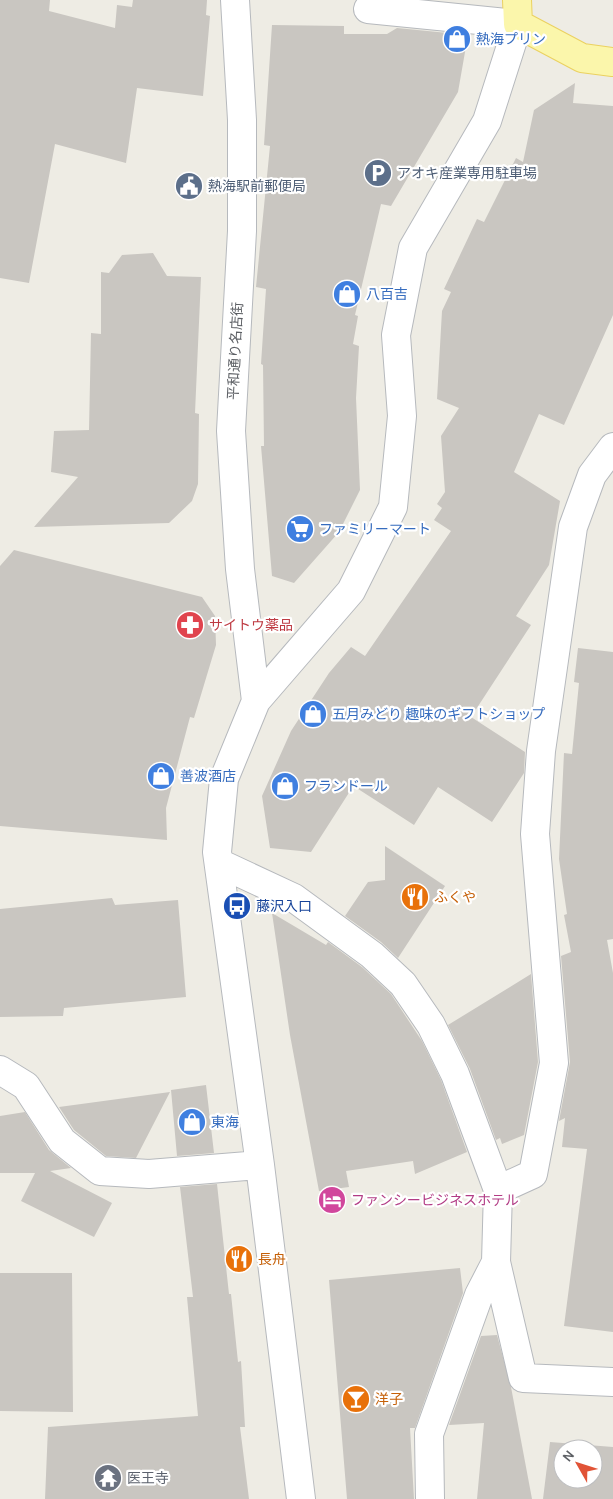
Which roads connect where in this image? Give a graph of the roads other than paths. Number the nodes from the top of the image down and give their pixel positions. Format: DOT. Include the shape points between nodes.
graph roads {
  1 [pos="235,0"];
  2 [pos="368,9"];
  3 [pos="518,12"];
  4 [pos="613,62"];
  5 [pos="613,447"];
  6 [pos="256,701"];
  7 [pos="219,863"];
  8 [pos="0,1070"];
  9 [pos="260,1165"];
  10 [pos="498,1190"];
  11 [pos="496,1262"];
  12 [pos="613,1382"];
  13 [pos="301,1499"];
  14 [pos="430,1499"];
  1 -- 6 [label="street, 平和通り名店街" via="242,120 242,221 231,431 240,569"];
  2 -- 3 [label="street"];
  3 -- 4 [label="main road" via="582,58"];
  3 -- 6 [label="street" via="487,121 413,248 396,335 402,416 393,507 351,591"];
  5 -- 10 [label="street" via="592,475 573,527 541,751 535,834 554,1063 533,1174"];
  6 -- 7 [label="street" via="224,779 217,852"];
  7 -- 9 [label="street"];
  7 -- 10 [label="street" via="294,898 372,955 403,984 431,1025 455,1074"];
  8 -- 9 [label="street" via="26,1086 62,1141 100,1171 149,1174"];
  9 -- 13 [label="street"];
  10 -- 11 [label="street"];
  11 -- 12 [label="street" via="523,1378"];
  11 -- 14 [label="street" via="479,1295 429,1434"];
}
